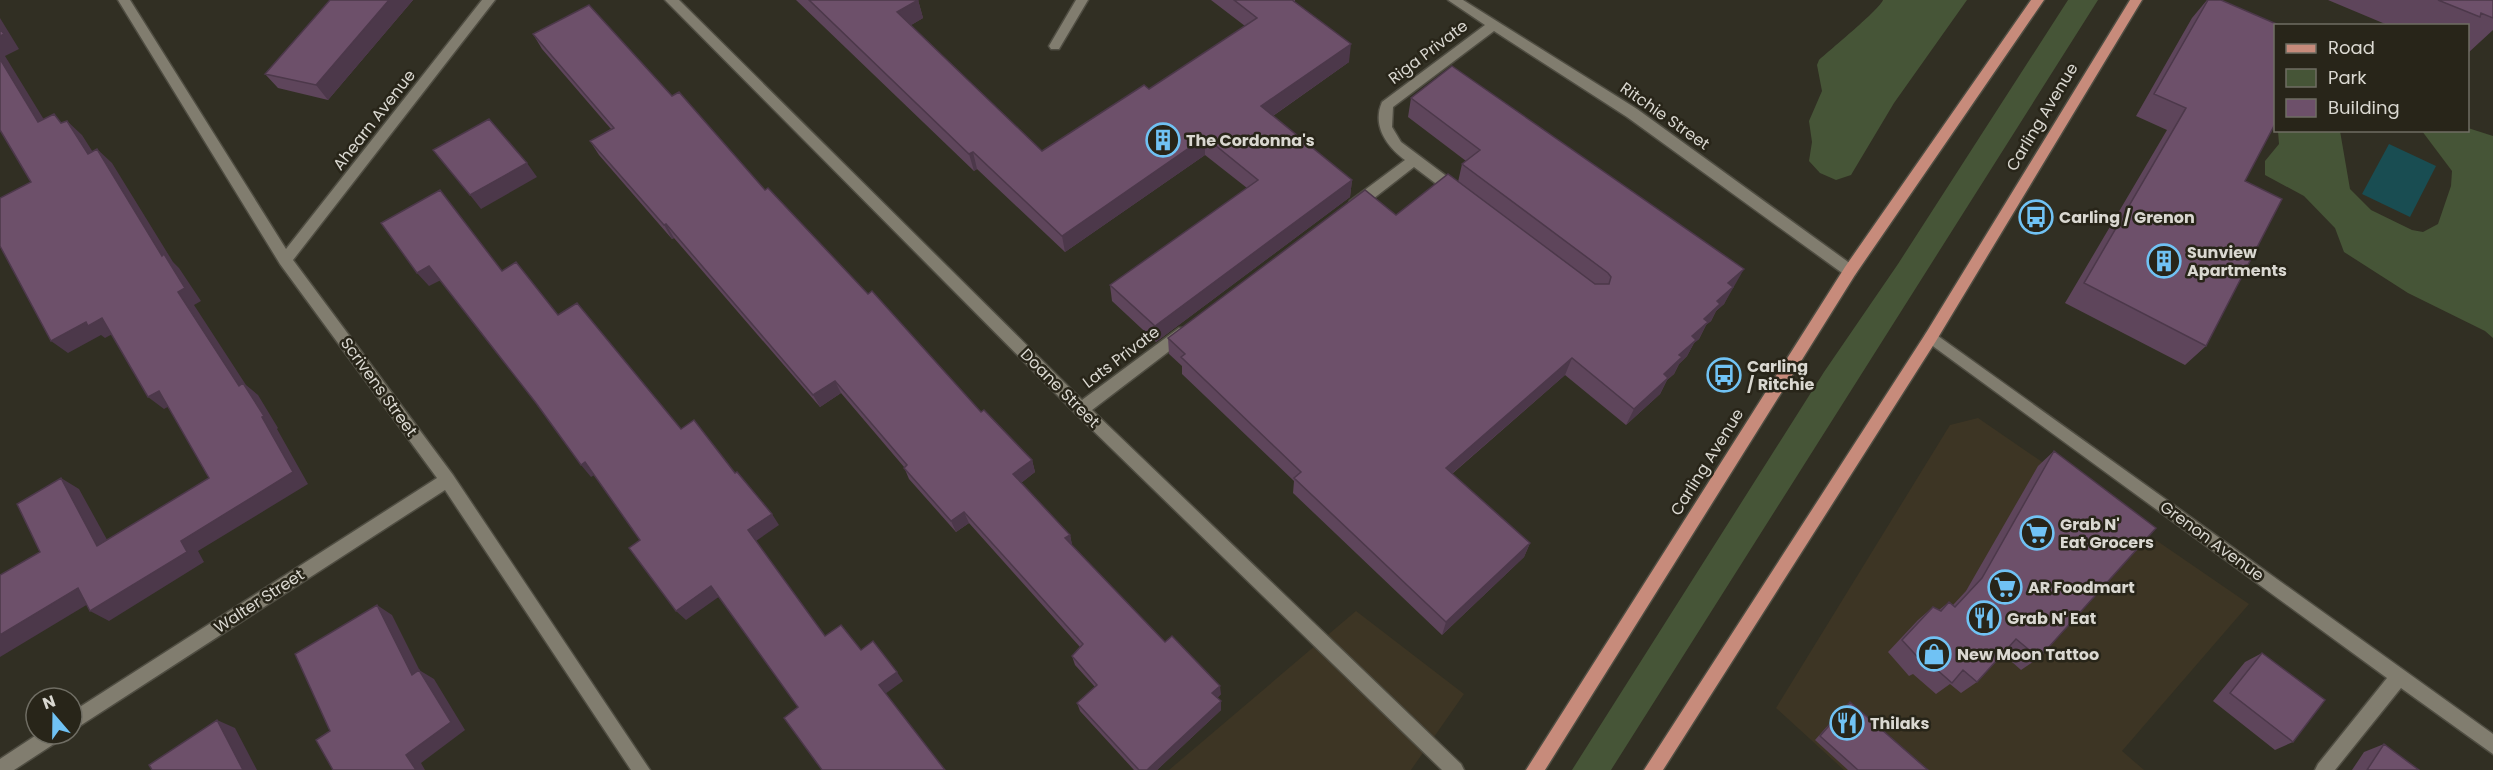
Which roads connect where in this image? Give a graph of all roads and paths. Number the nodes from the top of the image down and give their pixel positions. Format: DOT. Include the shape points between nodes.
graph roads {
  1 [pos="124,0"];
  2 [pos="489,0"];
  3 [pos="671,0"];
  4 [pos="1082,0"];
  5 [pos="1454,0"];
  6 [pos="2038,0"];
  7 [pos="2136,0"];
  8 [pos="1494,25"];
  9 [pos="1055,46"];
  10 [pos="1414,160"];
  11 [pos="1471,203"];
  12 [pos="1347,210"];
  13 [pos="285,260"];
  14 [pos="1850,271"];
  15 [pos="1195,324"];
  16 [pos="1931,337"];
  17 [pos="1081,409"];
  18 [pos="447,480"];
  19 [pos="2399,677"];
  20 [pos="84,714"];
  21 [pos="2493,745"];
  22 [pos="35,746"];
  23 [pos="0,769"];
  24 [pos="641,770"];
  25 [pos="1455,770"];
  26 [pos="1535,770"];
  27 [pos="1653,770"];
  28 [pos="2324,770"];
  1 -- 13 [label="street, Scrivens Street"];
  2 -- 13 [label="street, Ahearn Avenue"];
  3 -- 17 [label="street, Doane Street"];
  4 -- 9 [label="street"];
  5 -- 8 [label="street, Ritchie Street"];
  6 -- 14 [label="main road, Carling Avenue"];
  7 -- 16 [label="main road, Carling Avenue"];
  8 -- 10 [label="street, Riga Private" via="1387,105 1385,127 1396,146"];
  8 -- 14 [label="street, Ritchie Street" via="1632,113"];
  10 -- 11 [label="street, Riga Private"];
  10 -- 12 [label="street"];
  13 -- 18 [label="street, Scrivens Street"];
  14 -- 26 [label="main road, Carling Avenue"];
  15 -- 17 [label="street, Lats Private"];
  16 -- 19 [label="street, Grenon Avenue"];
  16 -- 27 [label="main road, Carling Avenue"];
  17 -- 25 [label="street, Doane Street"];
  18 -- 20 [label="street, Walter Street"];
  18 -- 24 [label="street, Scrivens Street"];
  19 -- 21 [label="street, Grenon Avenue"];
  19 -- 28 [label="street"];
  22 -- 23 [label="street"];
}
